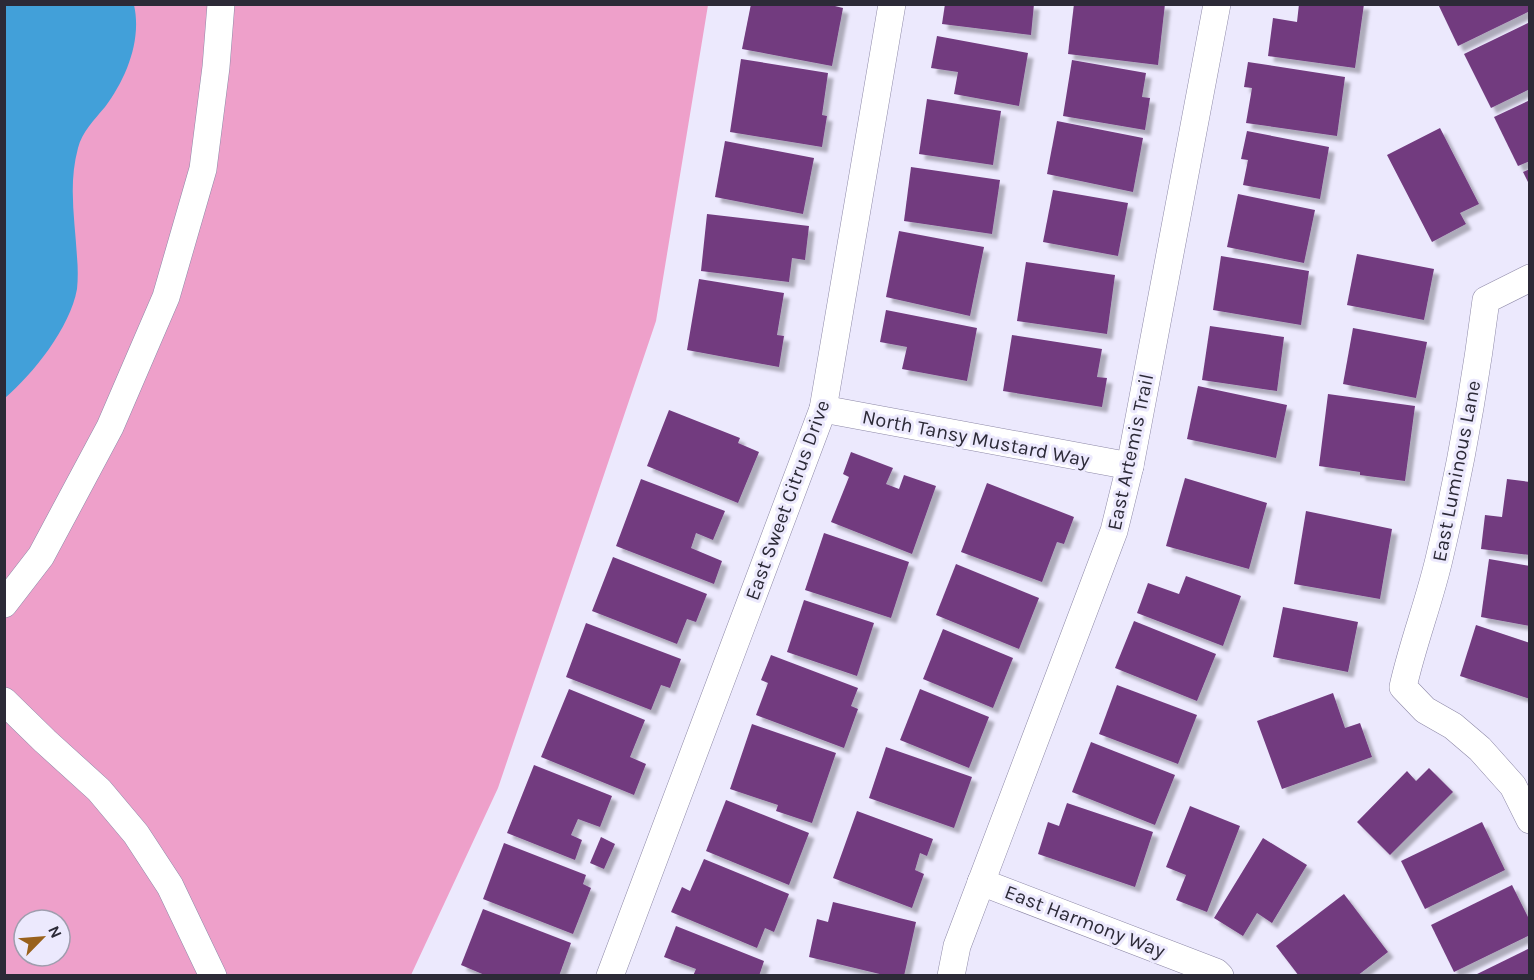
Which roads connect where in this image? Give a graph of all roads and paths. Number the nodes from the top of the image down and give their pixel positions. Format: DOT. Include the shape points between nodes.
graph roads {
  1 [pos="221,4"];
  2 [pos="892,4"];
  3 [pos="1217,4"];
  4 [pos="1530,278"];
  5 [pos="823,409"];
  6 [pos="1130,466"];
  7 [pos="4,604"];
  8 [pos="4,701"];
  9 [pos="1530,820"];
  10 [pos="981,882"];
  11 [pos="213,975"];
  12 [pos="610,975"];
  13 [pos="951,975"];
  14 [pos="1220,975"];
  1 -- 7 [label="street" via="203,169 166,297 110,427 41,556"];
  2 -- 5 [label="street, East Sweet Citrus Drive"];
  3 -- 6 [label="street, East Artemis Trail"];
  4 -- 9 [label="street, East Luminous Lane" via="1486,300 1460,464 1440,557 1403,687 1425,710 1453,726 1480,749 1513,786"];
  5 -- 6 [label="street, North Tansy Mustard Way"];
  5 -- 12 [label="street, East Sweet Citrus Drive"];
  6 -- 10 [label="street, East Artemis Trail" via="1114,531"];
  8 -- 11 [label="street" via="99,790 136,834 171,886"];
  10 -- 13 [label="street, East Artemis Trail" via="957,946"];
  10 -- 14 [label="street, East Harmony Way"];
}
